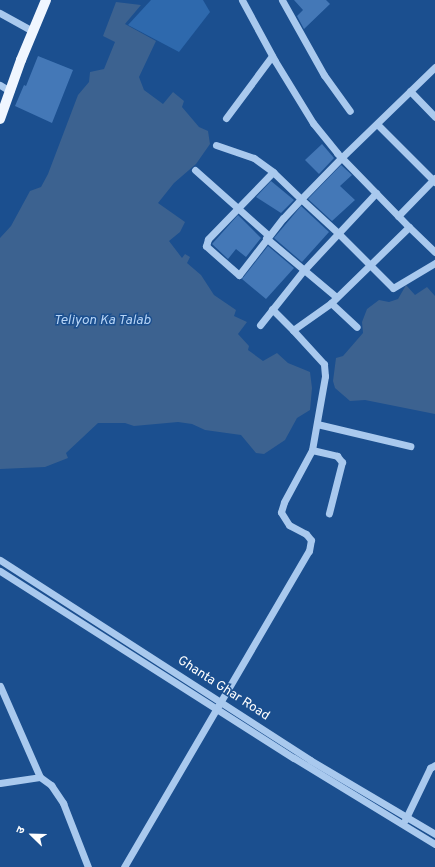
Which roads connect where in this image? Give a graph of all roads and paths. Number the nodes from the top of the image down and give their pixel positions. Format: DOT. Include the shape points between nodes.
graph roads {
  1 [pos="46,0"];
  2 [pos="242,0"];
  3 [pos="282,0"];
  4 [pos="0,13"];
  5 [pos="33,31"];
  6 [pos="272,56"];
  7 [pos="435,67"];
  8 [pos="0,85"];
  9 [pos="10,91"];
  10 [pos="410,91"];
  11 [pos="350,111"];
  12 [pos="435,116"];
  13 [pos="226,118"];
  14 [pos="0,119"];
  15 [pos="378,125"];
  16 [pos="216,145"];
  17 [pos="342,158"];
  18 [pos="195,170"];
  19 [pos="273,172"];
  20 [pos="434,180"];
  21 [pos="376,193"];
  22 [pos="302,199"];
  23 [pos="239,208"];
  24 [pos="398,216"];
  25 [pos="409,227"];
  26 [pos="339,234"];
  27 [pos="267,237"];
  28 [pos="435,252"];
  29 [pos="435,263"];
  30 [pos="368,264"];
  31 [pos="303,271"];
  32 [pos="333,300"];
  33 [pos="272,308"];
  34 [pos="260,324"];
  35 [pos="357,327"];
  36 [pos="293,330"];
  37 [pos="317,424"];
  38 [pos="410,446"];
  39 [pos="312,450"];
  40 [pos="329,513"];
  41 [pos="0,560"];
  42 [pos="0,571"];
  43 [pos="0,686"];
  44 [pos="221,701"];
  45 [pos="217,708"];
  46 [pos="435,765"];
  47 [pos="40,777"];
  48 [pos="0,783"];
  49 [pos="406,816"];
  50 [pos="403,823"];
  51 [pos="435,834"];
  52 [pos="435,844"];
  53 [pos="88,867"];
  54 [pos="124,867"];
  1 -- 5 [label="main road"];
  2 -- 6 [label="street"];
  3 -- 11 [label="street" via="324,75"];
  4 -- 5 [label="street"];
  5 -- 9 [label="main road"];
  6 -- 13 [label="street"];
  6 -- 17 [label="street" via="314,123"];
  7 -- 10 [label="street"];
  8 -- 9 [label="street"];
  9 -- 14 [label="main road"];
  10 -- 12 [label="street"];
  10 -- 15 [label="street"];
  15 -- 17 [label="street"];
  15 -- 20 [label="street"];
  16 -- 19 [label="street" via="254,158"];
  17 -- 21 [label="street"];
  17 -- 22 [label="street"];
  18 -- 23 [label="street"];
  19 -- 22 [label="street"];
  19 -- 23 [label="street"];
  20 -- 24 [label="street"];
  21 -- 24 [label="street"];
  21 -- 26 [label="street"];
  22 -- 26 [label="street"];
  22 -- 27 [label="street"];
  23 -- 27 [label="street"];
  23 -- 27 [label="street" via="208,239 208,249 239,275"];
  24 -- 25 [label="street"];
  25 -- 28 [label="street"];
  25 -- 30 [label="street"];
  26 -- 30 [label="street"];
  26 -- 31 [label="street"];
  27 -- 31 [label="street"];
  29 -- 30 [label="street" via="393,288"];
  30 -- 32 [label="street"];
  31 -- 32 [label="street"];
  31 -- 33 [label="street"];
  32 -- 35 [label="street"];
  32 -- 36 [label="street"];
  33 -- 34 [label="street"];
  33 -- 36 [label="street"];
  36 -- 37 [label="street" via="324,364 325,376"];
  37 -- 38 [label="street"];
  37 -- 39 [label="street"];
  39 -- 40 [label="street" via="337,456 342,462"];
  39 -- 44 [label="street" via="281,512 288,525 306,534 311,540 309,551"];
  41 -- 44 [label="street, Ghanta Ghar Road"];
  42 -- 45 [label="street, Ghanta Ghar Road"];
  43 -- 47 [label="street"];
  44 -- 45 [label="street"];
  44 -- 49 [label="street, Ghanta Ghar Road" via="310,760"];
  45 -- 50 [label="street, Ghanta Ghar Road"];
  45 -- 54 [label="street"];
  46 -- 49 [label="street" via="430,768"];
  47 -- 48 [label="street"];
  47 -- 53 [label="street" via="51,785 62,803"];
  49 -- 50 [label="street"];
  49 -- 51 [label="street, Ghanta Ghar Road"];
  50 -- 52 [label="street, Ghanta Ghar Road"];
}
